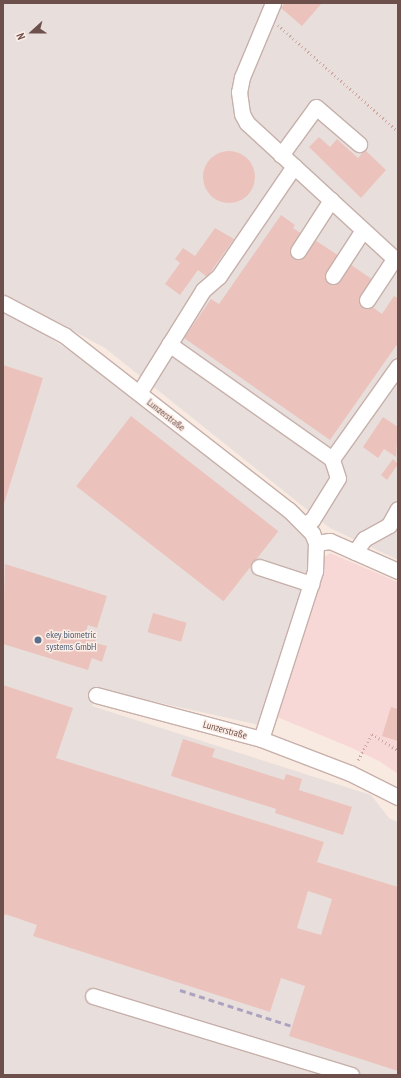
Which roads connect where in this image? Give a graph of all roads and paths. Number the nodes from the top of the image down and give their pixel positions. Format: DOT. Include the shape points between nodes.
graph roads {
  1 [pos="270,9"];
  2 [pos="398,131"];
  3 [pos="358,144"];
  4 [pos="281,154"];
  5 [pos="294,166"];
  6 [pos="331,200"];
  7 [pos="363,230"];
  8 [pos="298,251"];
  9 [pos="396,261"];
  10 [pos="333,276"];
  11 [pos="367,300"];
  12 [pos="3,303"];
  13 [pos="169,344"];
  14 [pos="398,366"];
  15 [pos="139,393"];
  16 [pos="332,459"];
  17 [pos="398,509"];
  18 [pos="304,524"];
  19 [pos="394,524"];
  20 [pos="316,543"];
  21 [pos="355,552"];
  22 [pos="259,567"];
  23 [pos="398,571"];
  24 [pos="311,584"];
  25 [pos="96,695"];
  26 [pos="261,739"];
  27 [pos="398,750"];
  28 [pos="350,773"];
  29 [pos="398,797"];
  30 [pos="94,996"];
  31 [pos="351,1075"];
  1 -- 2 [label="path"];
  1 -- 4 [label="street" via="242,77 239,104 248,123"];
  3 -- 4 [label="street" via="316,107"];
  4 -- 5 [label="street"];
  5 -- 6 [label="street"];
  5 -- 13 [label="street" via="219,276 203,290"];
  6 -- 7 [label="street"];
  6 -- 8 [label="street"];
  7 -- 9 [label="street"];
  7 -- 10 [label="street"];
  9 -- 11 [label="street"];
  12 -- 15 [label="street, Lunzerstraße" via="64,335"];
  13 -- 15 [label="street"];
  13 -- 16 [label="street"];
  14 -- 16 [label="street"];
  15 -- 18 [label="street, Lunzerstraße"];
  16 -- 18 [label="street" via="338,478 312,520"];
  17 -- 19 [label="street"];
  18 -- 20 [label="street, Lunzerstraße"];
  19 -- 21 [label="street" via="364,539"];
  20 -- 21 [label="street" via="330,541"];
  20 -- 24 [label="street, Lunzerstraße" via="317,558"];
  21 -- 23 [label="street"];
  22 -- 24 [label="street"];
  24 -- 26 [label="street, Lunzerstraße"];
  25 -- 26 [label="street, Lunzerstraße"];
  26 -- 28 [label="street, Lunzerstraße"];
  27 -- 28 [label="path" via="372,734"];
  28 -- 29 [label="street, Lunzerstraße"];
  30 -- 31 [label="street"];
}
